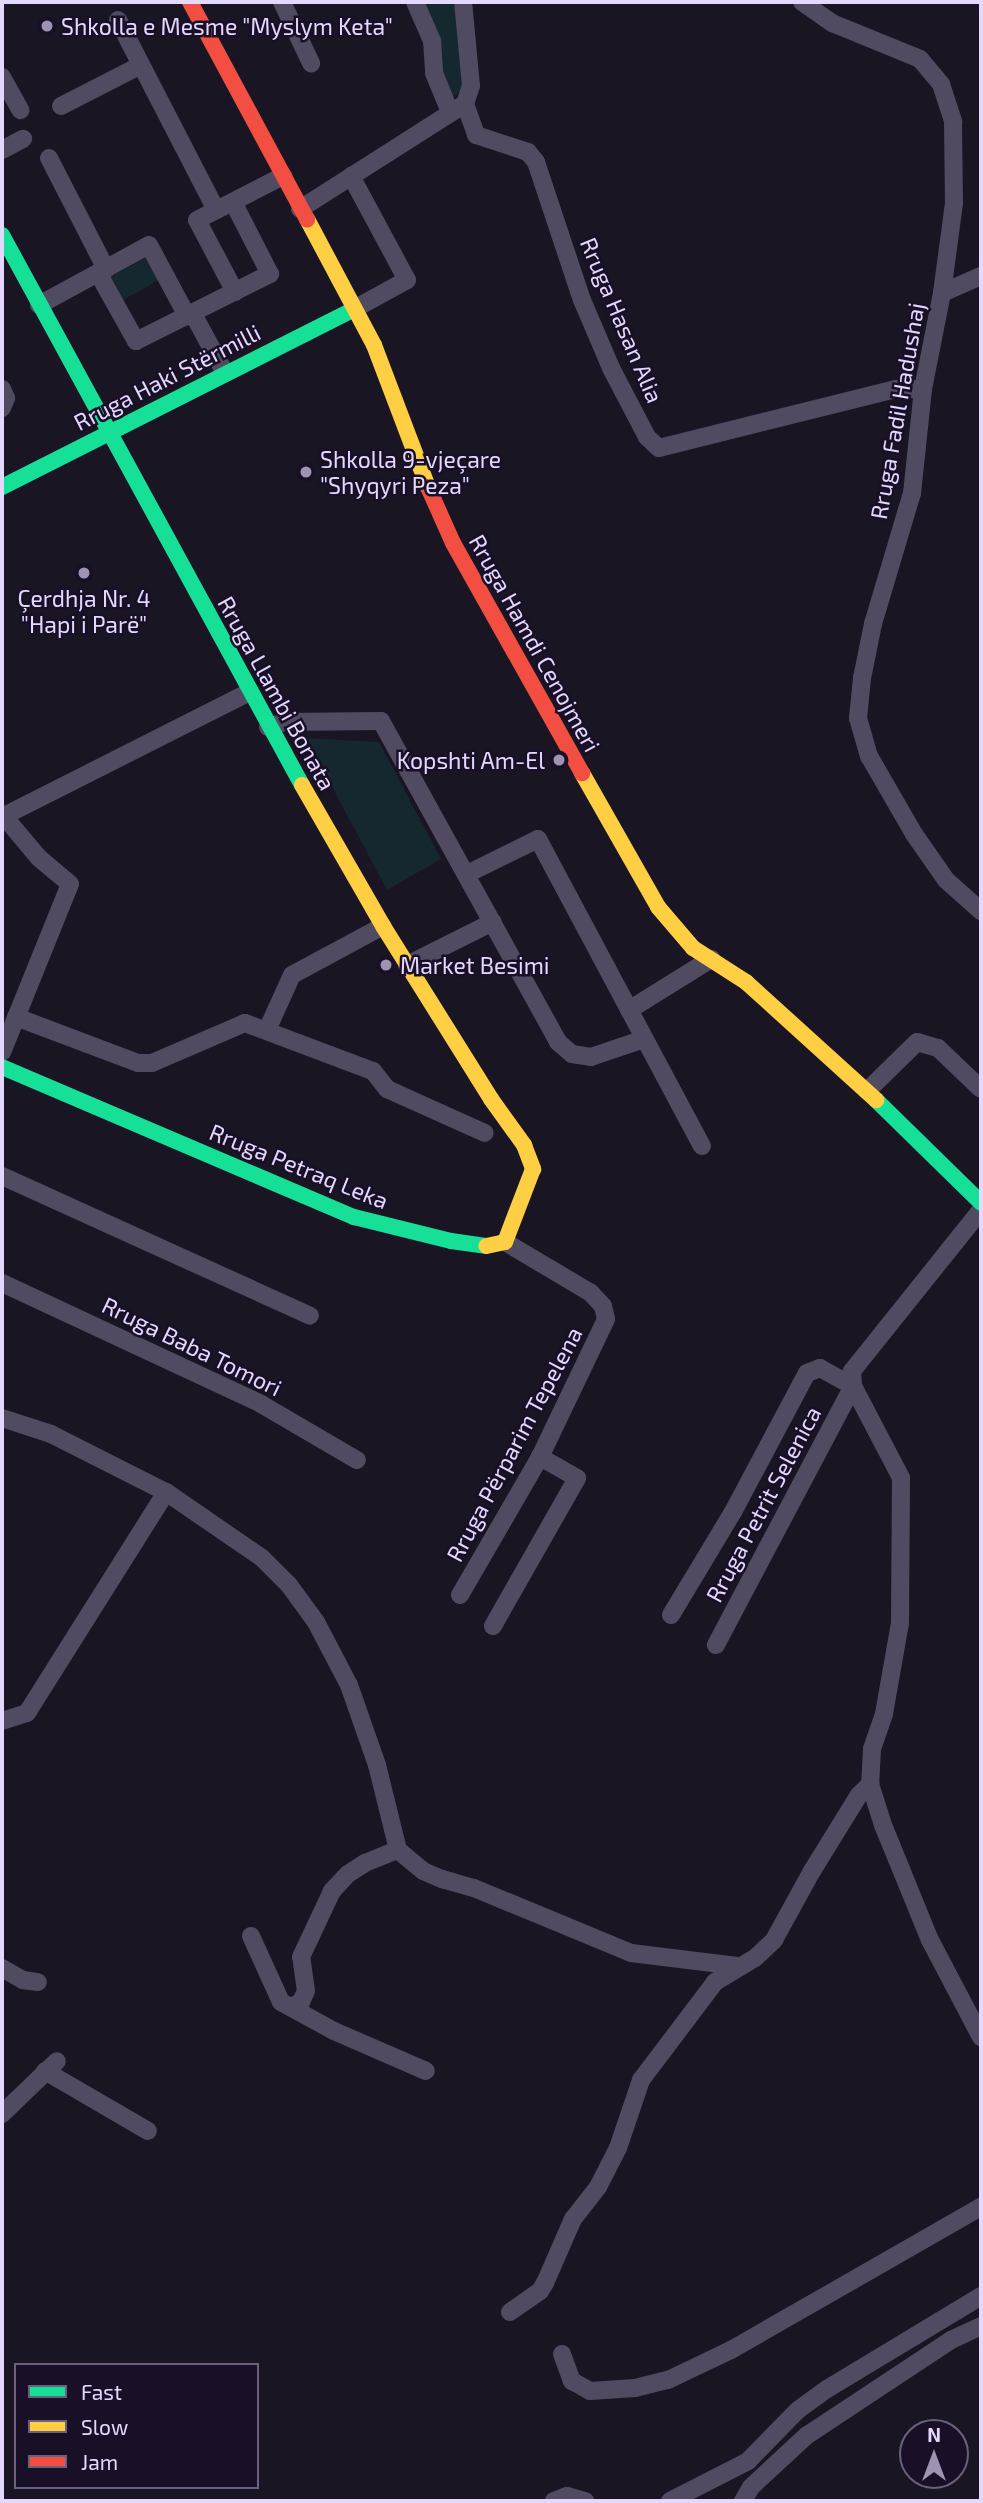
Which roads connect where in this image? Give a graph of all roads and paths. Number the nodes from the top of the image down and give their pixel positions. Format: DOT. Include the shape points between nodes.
graph roads {
  1 [pos="190,2"];
  2 [pos="282,2"];
  3 [pos="415,2"];
  4 [pos="463,2"];
  5 [pos="802,2"];
  6 [pos="118,20"];
  7 [pos="311,63"];
  8 [pos="141,65"];
  9 [pos="2,77"];
  10 [pos="61,106"];
  11 [pos="457,108"];
  12 [pos="20,110"];
  13 [pos="23,139"];
  14 [pos="2,150"];
  15 [pos="49,158"];
  16 [pos="283,176"];
  17 [pos="351,176"];
  18 [pos="233,202"];
  19 [pos="300,209"];
  20 [pos="216,210"];
  21 [pos="2,235"];
  22 [pos="102,271"];
  23 [pos="981,276"];
  24 [pos="234,292"];
  25 [pos="942,293"];
  26 [pos="39,304"];
  27 [pos="354,309"];
  28 [pos="190,315"];
  29 [pos="225,373"];
  30 [pos="923,389"];
  31 [pos="108,431"];
  32 [pos="2,487"];
  33 [pos="249,692"];
  34 [pos="268,727"];
  35 [pos="2,816"];
  36 [pos="467,874"];
  37 [pos="981,911"];
  38 [pos="493,922"];
  39 [pos="383,926"];
  40 [pos="711,959"];
  41 [pos="407,965"];
  42 [pos="629,1010"];
  43 [pos="16,1017"];
  44 [pos="267,1030"];
  45 [pos="644,1039"];
  46 [pos="2,1052"];
  47 [pos="2,1067"];
  48 [pos="981,1089"];
  49 [pos="867,1091"];
  50 [pos="485,1133"];
  51 [pos="702,1146"];
  52 [pos="2,1176"];
  53 [pos="981,1203"];
  54 [pos="981,1210"];
  55 [pos="505,1242"];
  56 [pos="2,1283"];
  57 [pos="310,1317"];
  58 [pos="853,1386"];
  59 [pos="2,1418"];
  60 [pos="540,1457"];
  61 [pos="357,1460"];
  62 [pos="166,1492"];
  63 [pos="460,1595"];
  64 [pos="671,1615"];
  65 [pos="493,1626"];
  66 [pos="716,1645"];
  67 [pos="2,1721"];
  68 [pos="870,1784"];
  69 [pos="398,1850"];
  70 [pos="251,1936"];
  71 [pos="737,1966"];
  72 [pos="2,1968"];
  73 [pos="38,1982"];
  74 [pos="293,2006"];
  75 [pos="981,2037"];
  76 [pos="426,2071"];
  77 [pos="2,2114"];
  78 [pos="149,2131"];
  79 [pos="981,2207"];
  80 [pos="981,2296"];
  81 [pos="510,2312"];
  82 [pos="981,2326"];
  83 [pos="562,2354"];
  84 [pos="554,2501"];
  85 [pos="585,2501"];
  86 [pos="670,2501"];
  87 [pos="743,2501"];
  1 -- 16 [label="street, Rruga Hamdi Cenojmeri"];
  2 -- 7 [label="street"];
  3 -- 11 [label="street" via="432,41 434,73"];
  4 -- 11 [label="street" via="471,86"];
  5 -- 25 [label="street, Rruga Fadil Hadushaj" via="832,23 920,59 941,84 953,122 954,203"];
  6 -- 8 [label="street"];
  8 -- 10 [label="street"];
  8 -- 20 [label="street"];
  9 -- 12 [label="street"];
  11 -- 17 [label="street"];
  11 -- 30 [label="street, Rruga Hasan Alia" via="477,135 528,152 536,162 582,300 647,437 659,448 896,388"];
  13 -- 14 [label="street"];
  15 -- 22 [label="street"];
  16 -- 18 [label="street"];
  16 -- 19 [label="street, Rruga Hamdi Cenojmeri"];
  17 -- 19 [label="street"];
  17 -- 27 [label="street" via="407,279"];
  18 -- 20 [label="street"];
  18 -- 24 [label="street" via="270,274"];
  19 -- 27 [label="street, Rruga Hamdi Cenojmeri"];
  20 -- 24 [label="street" via="197,220"];
  21 -- 26 [label="street, Rruga Llambi Bonata"];
  22 -- 26 [label="street"];
  22 -- 28 [label="street" via="149,245"];
  22 -- 28 [label="street" via="136,341"];
  23 -- 25 [label="street"];
  24 -- 28 [label="street"];
  25 -- 30 [label="street, Rruga Fadil Hadushaj"];
  26 -- 31 [label="street, Rruga Llambi Bonata"];
  27 -- 29 [label="street, Rruga Haki Stërmilli"];
  27 -- 40 [label="street, Rruga Hamdi Cenojmeri" via="374,345 453,543 642,883 680,934"];
  28 -- 29 [label="street"];
  29 -- 31 [label="street, Rruga Haki Stërmilli"];
  30 -- 37 [label="street, Rruga Fadil Hadushaj" via="912,493 873,625 858,718 869,756 914,834 946,880"];
  31 -- 32 [label="street, Rruga Haki Stërmilli"];
  31 -- 33 [label="street, Rruga Llambi Bonata"];
  33 -- 34 [label="street, Rruga Llambi Bonata"];
  33 -- 35 [label="street"];
  34 -- 36 [label="street" via="284,722 381,721"];
  34 -- 39 [label="street, Rruga Llambi Bonata"];
  35 -- 43 [label="street" via="39,858 70,884"];
  36 -- 38 [label="street"];
  36 -- 42 [label="street" via="538,839"];
  38 -- 41 [label="street"];
  38 -- 45 [label="street" via="558,1042 572,1054 591,1057"];
  39 -- 41 [label="street, Rruga Llambi Bonata"];
  39 -- 44 [label="street" via="292,975"];
  40 -- 42 [label="street"];
  40 -- 49 [label="street, Rruga Hamdi Cenojmeri" via="746,982"];
  41 -- 55 [label="street, Rruga Llambi Bonata" via="532,1161 531,1178"];
  42 -- 45 [label="street"];
  43 -- 44 [label="street" via="138,1063 152,1063 235,1025 245,1023"];
  43 -- 46 [label="street"];
  44 -- 50 [label="street" via="373,1071 387,1089"];
  45 -- 51 [label="street"];
  47 -- 55 [label="street, Rruga Petraq Leka" via="354,1217 470,1244 492,1247"];
  48 -- 49 [label="street" via="938,1048 917,1042"];
  49 -- 53 [label="street, Rruga Hamdi Cenojmeri"];
  52 -- 57 [label="street"];
  54 -- 58 [label="street, Rruga Petrit Selenica" via="856,1363"];
  55 -- 60 [label="street, Rruga Përparim Tepelena" via="591,1293 605,1311 603,1328"];
  56 -- 61 [label="street, Rruga Baba Tomori" via="261,1404"];
  58 -- 64 [label="street" via="821,1368 807,1373"];
  58 -- 66 [label="street, Rruga Petrit Selenica"];
  58 -- 68 [label="street" via="901,1478 900,1623 884,1714 872,1749"];
  59 -- 62 [label="street" via="51,1434"];
  60 -- 63 [label="street, Rruga Përparim Tepelena"];
  60 -- 65 [label="street" via="577,1478"];
  62 -- 67 [label="street" via="27,1713"];
  62 -- 69 [label="street" via="261,1558 289,1585 316,1622 363,1718"];
  68 -- 71 [label="street" via="859,1795 774,1940 755,1958"];
  68 -- 75 [label="street" via="930,1940"];
  69 -- 71 [label="street" via="423,1871 631,1953"];
  69 -- 74 [label="street" via="365,1863 332,1891 301,1957 306,1991"];
  70 -- 74 [label="street" via="282,2001"];
  71 -- 81 [label="street" via="715,1982 640,2080 618,2148 598,2187 573,2218 545,2283"];
  72 -- 73 [label="street" via="23,1980"];
  74 -- 76 [label="street" via="334,2031"];
  77 -- 78 [label="street" via="51,2066"];
  79 -- 83 [label="street" via="731,2350 668,2380 590,2391 572,2381"];
  80 -- 86 [label="street" via="827,2389 798,2410 748,2460"];
  82 -- 87 [label="street" via="951,2340 806,2436 751,2487"];
  84 -- 85 [label="street" via="567,2496"];
}
